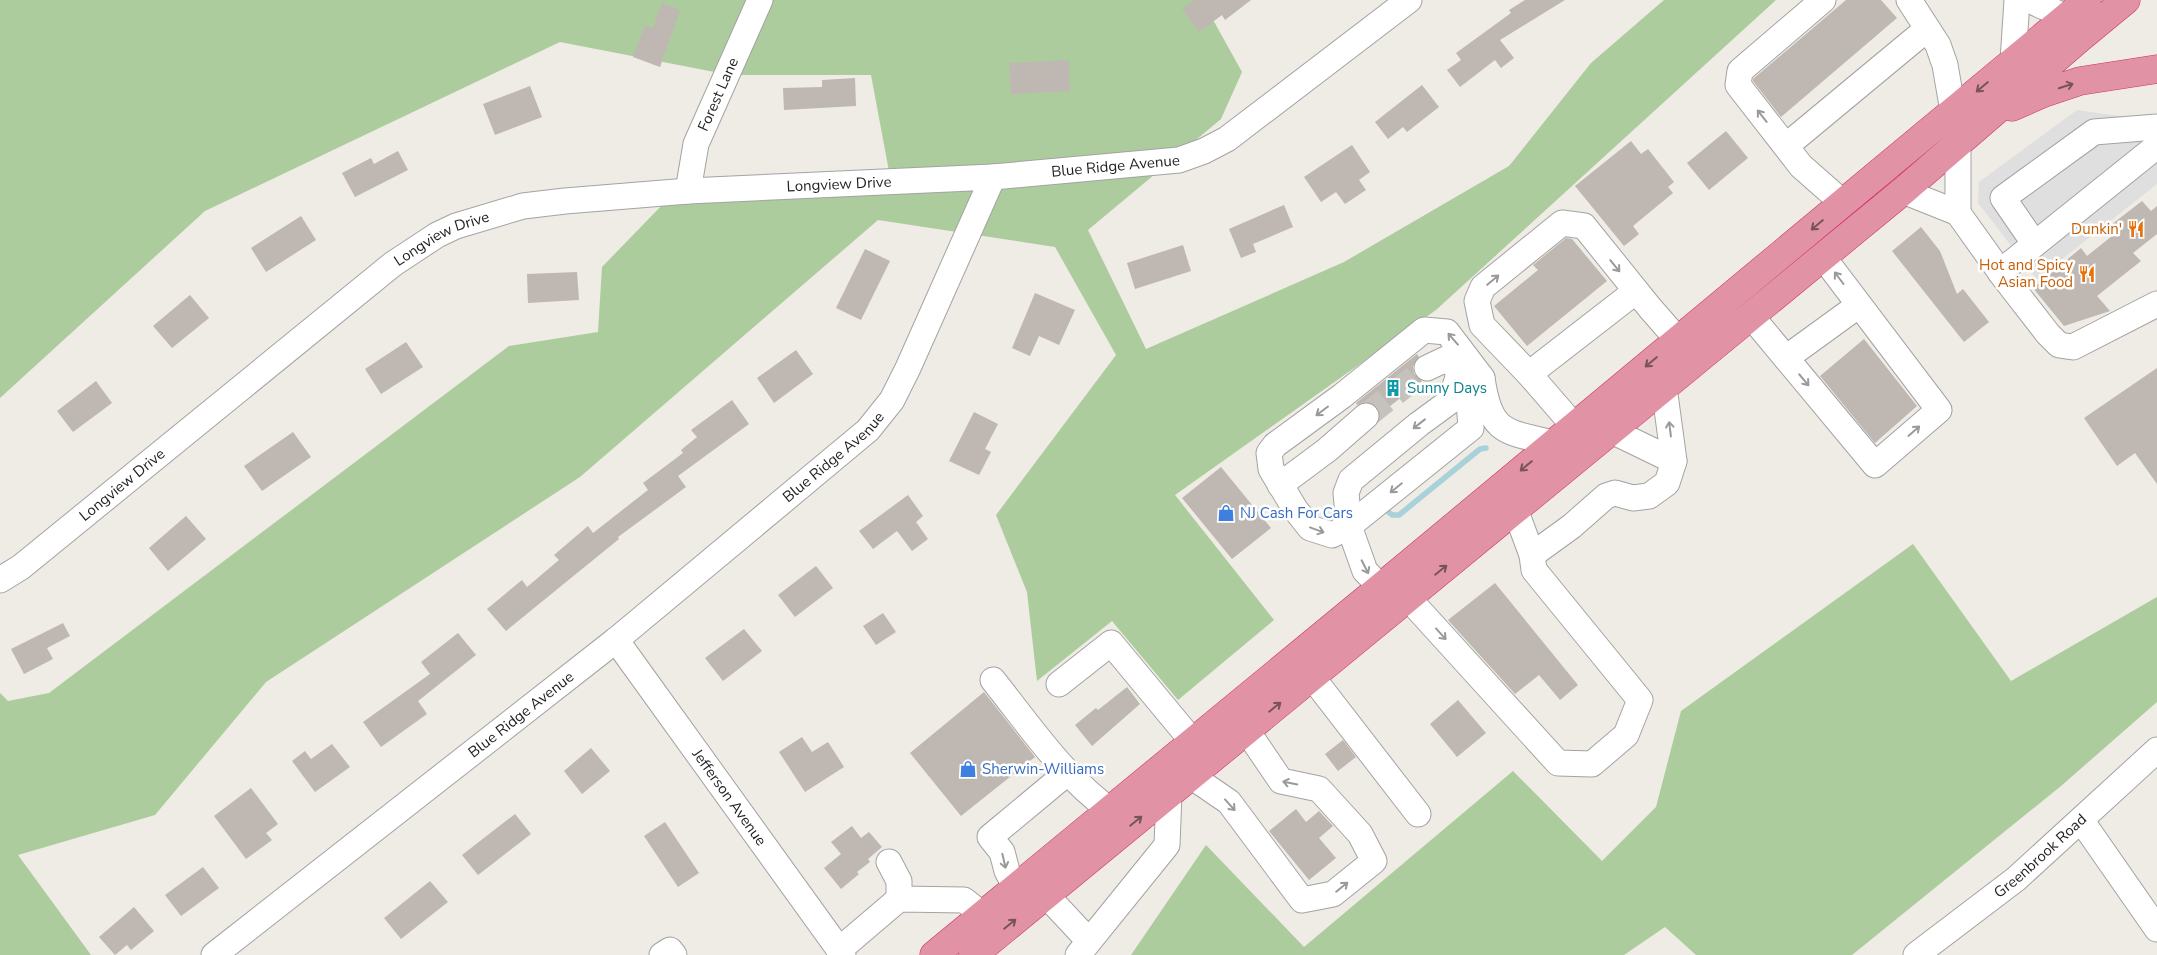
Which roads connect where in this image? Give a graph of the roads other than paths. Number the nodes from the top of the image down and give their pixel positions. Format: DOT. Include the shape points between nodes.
graph roads {
  1 [pos="760,0"];
  2 [pos="1409,0"];
  3 [pos="1823,0"];
  4 [pos="1909,0"];
  5 [pos="2018,0"];
  6 [pos="2029,0"];
  7 [pos="2087,0"];
  8 [pos="2126,0"];
  9 [pos="2066,17"];
  10 [pos="1928,29"];
  11 [pos="2013,61"];
  12 [pos="2157,69"];
  13 [pos="1952,112"];
  14 [pos="1988,118"];
  15 [pos="2157,127"];
  16 [pos="1958,144"];
  17 [pos="1786,146"];
  18 [pos="2157,146"];
  19 [pos="993,177"];
  20 [pos="688,191"];
  21 [pos="1904,191"];
  22 [pos="1843,203"];
  23 [pos="1958,213"];
  24 [pos="2034,243"];
  25 [pos="1823,256"];
  26 [pos="2000,272"];
  27 [pos="1636,291"];
  28 [pos="1859,304"];
  29 [pos="2157,304"];
  30 [pos="1751,316"];
  31 [pos="1678,340"];
  32 [pos="1786,358"];
  33 [pos="1427,368"];
  34 [pos="1529,374"];
  35 [pos="1664,387"];
  36 [pos="1466,389"];
  37 [pos="1366,416"];
  38 [pos="1612,431"];
  39 [pos="1564,435"];
  40 [pos="1674,461"];
  41 [pos="1280,485"];
  42 [pos="1515,509"];
  43 [pos="1349,526"];
  44 [pos="1532,555"];
  45 [pos="0,580"];
  46 [pos="1381,587"];
  47 [pos="1408,598"];
  48 [pos="616,640"];
  49 [pos="1312,677"];
  50 [pos="993,680"];
  51 [pos="1059,684"];
  52 [pos="1246,730"];
  53 [pos="1193,742"];
  54 [pos="2157,750"];
  55 [pos="1068,772"];
  56 [pos="1191,776"];
  57 [pos="1169,794"];
  58 [pos="1110,810"];
  59 [pos="1418,814"];
  60 [pos="2081,820"];
  61 [pos="889,862"];
  62 [pos="1016,888"];
  63 [pos="1046,895"];
  64 [pos="899,900"];
  65 [pos="983,915"];
  66 [pos="2157,929"];
  67 [pos="1083,948"];
  68 [pos="841,952"];
  69 [pos="214,955"];
  70 [pos="662,955"];
  71 [pos="674,955"];
  72 [pos="934,955"];
  73 [pos="973,955"];
  74 [pos="1916,955"];
  1 -- 20 [label="street, Forest Lane" via="696,144"];
  2 -- 19 [label="street, Blue Ridge Avenue" via="1227,139 1204,151 1179,160"];
  17 -- 3 [label="street, one-way" via="1738,85 1740,71"];
  4 -- 10 [label="street"];
  5 -- 11 [label="street"];
  6 -- 9 [label="street"];
  7 -- 9 [label="highway"];
  8 -- 14 [label="highway"];
  9 -- 11 [label="highway"];
  10 -- 13 [label="street" via="1946,65"];
  10 -- 17 [label="street"];
  11 -- 13 [label="highway, one-way"];
  14 -- 12 [label="highway, one-way" via="2080,81"];
  13 -- 22 [label="highway"];
  14 -- 16 [label="highway"];
  15 -- 24 [label="street" via="2094,132 2003,198"];
  16 -- 21 [label="highway"];
  16 -- 23 [label="street"];
  17 -- 22 [label="street" via="1801,166"];
  18 -- 24 [label="street"];
  19 -- 20 [label="street, Longview Drive"];
  19 -- 48 [label="street, Blue Ridge Avenue" via="908,368 892,400 868,430"];
  20 -- 45 [label="street, Longview Drive" via="522,206 437,235 393,264 21,567"];
  21 -- 23 [label="street"];
  21 -- 25 [label="highway"];
  22 -- 31 [label="highway, one-way"];
  23 -- 26 [label="street"];
  24 -- 26 [label="street"];
  28 -- 25 [label="street, one-way"];
  25 -- 30 [label="highway"];
  26 -- 29 [label="street" via="2059,345 2073,347"];
  27 -- 31 [label="street"];
  27 -- 34 [label="street"];
  34 -- 27 [label="street, one-way" via="1482,325 1476,301 1484,287 1562,223 1584,226"];
  28 -- 32 [label="street"];
  32 -- 28 [label="street, one-way" via="1875,465 1939,410"];
  30 -- 32 [label="street"];
  30 -- 35 [label="highway"];
  31 -- 39 [label="highway, one-way"];
  33 -- 36 [label="street" via="1446,359 1459,369 1457,381"];
  34 -- 39 [label="street"];
  35 -- 38 [label="highway"];
  40 -- 35 [label="street, one-way"];
  36 -- 39 [label="street" via="1485,396 1493,419 1502,429"];
  36 -- 41 [label="street, one-way" via="1446,332 1424,330 1274,445 1269,453 1271,469"];
  36 -- 43 [label="street, one-way" via="1351,480 1346,493"];
  36 -- 43 [label="street, one-way" via="1471,428"];
  37 -- 41 [label="street"];
  38 -- 40 [label="street"];
  38 -- 42 [label="highway"];
  39 -- 46 [label="highway, one-way"];
  40 -- 44 [label="street" via="1667,483 1650,496 1633,498 1615,493 1606,496"];
  41 -- 43 [label="street, one-way" via="1310,528 1332,535"];
  42 -- 44 [label="street"];
  47 -- 42 [label="highway, one-way"];
  43 -- 46 [label="street, one-way" via="1365,572"];
  47 -- 44 [label="street, one-way" via="1558,763 1592,764 1626,735 1640,700 1534,570"];
  46 -- 53 [label="highway"];
  47 -- 49 [label="highway"];
  48 -- 68 [label="street, Jefferson Avenue"];
  48 -- 69 [label="street, Blue Ridge Avenue"];
  52 -- 49 [label="highway, one-way"];
  49 -- 59 [label="street"];
  50 -- 55 [label="street"];
  51 -- 53 [label="street" via="1110,643"];
  52 -- 56 [label="highway"];
  56 -- 52 [label="street, one-way" via="1229,802 1302,900 1333,894 1374,861 1360,834 1319,789 1280,781"];
  53 -- 58 [label="highway"];
  54 -- 60 [label="street, Greenbrook Road"];
  55 -- 58 [label="street" via="1089,795"];
  55 -- 62 [label="street, one-way" via="990,837 1002,852"];
  56 -- 57 [label="highway"];
  63 -- 57 [label="highway, one-way"];
  57 -- 67 [label="street" via="1167,845"];
  58 -- 62 [label="highway"];
  60 -- 66 [label="street"];
  60 -- 74 [label="street, Greenbrook Road" via="2016,879"];
  61 -- 64 [label="street" via="899,881"];
  62 -- 65 [label="highway"];
  63 -- 67 [label="street"];
  73 -- 63 [label="highway, one-way"];
  64 -- 65 [label="street" via="964,900"];
  64 -- 68 [label="street"];
  65 -- 72 [label="highway"];
  70 -- 71 [label="street" via="670,950"];
}
